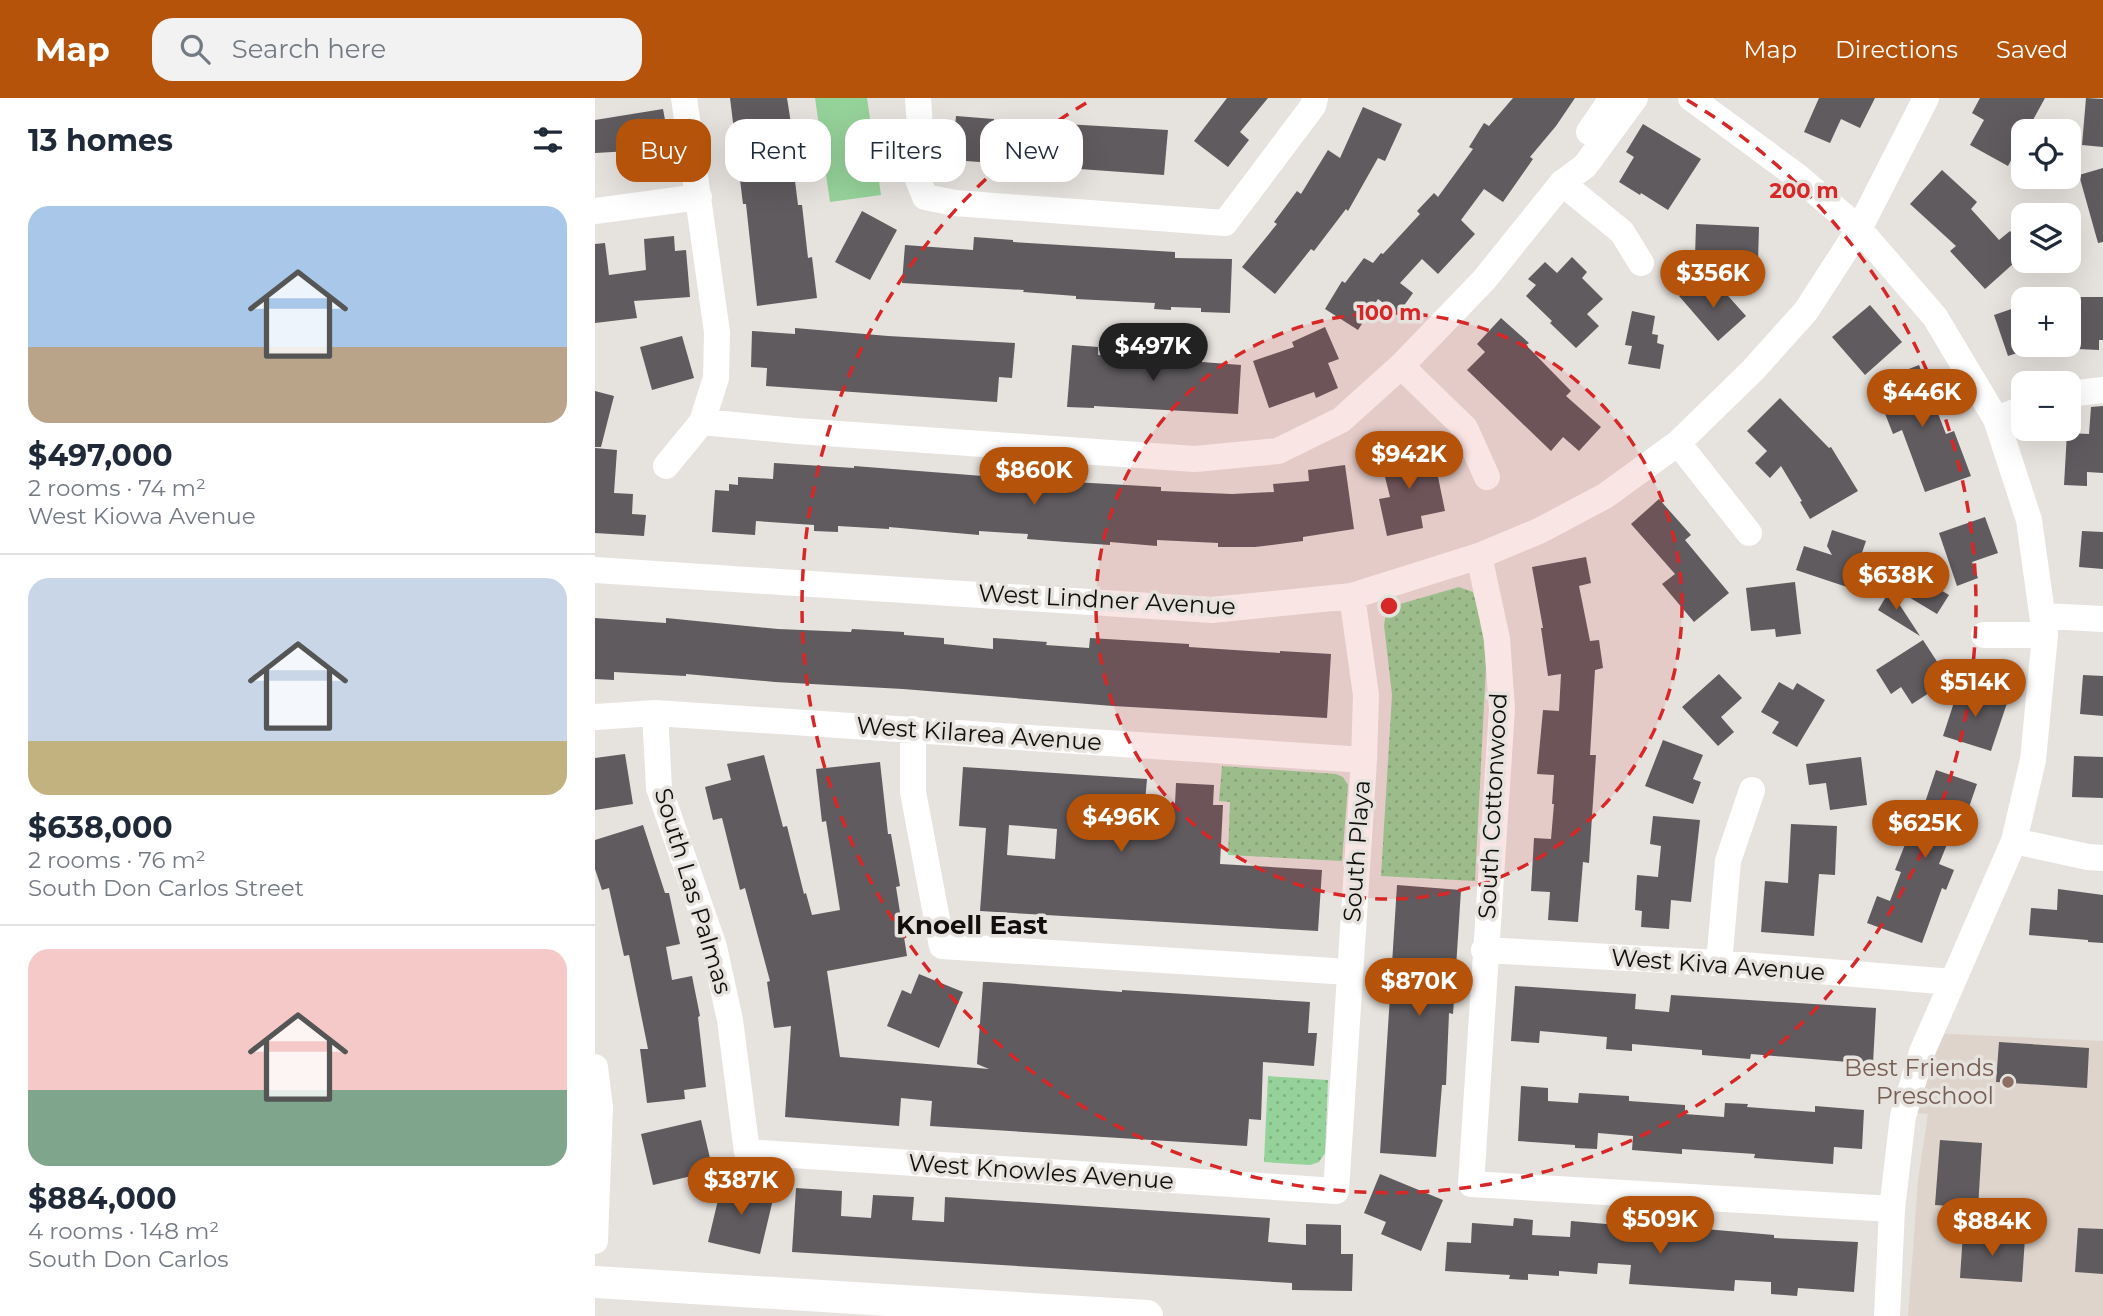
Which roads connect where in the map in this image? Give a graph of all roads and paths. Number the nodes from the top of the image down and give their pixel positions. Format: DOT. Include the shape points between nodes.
graph roads {
  1 [pos="684,98"];
  2 [pos="918,98"];
  3 [pos="1315,98"];
  4 [pos="1612,98"];
  5 [pos="1635,98"];
  6 [pos="1691,98"];
  7 [pos="1926,98"];
  8 [pos="1562,183"];
  9 [pos="699,197"];
  10 [pos="595,211"];
  11 [pos="1859,229"];
  12 [pos="1641,263"];
  13 [pos="1401,366"];
  14 [pos="2103,390"];
  15 [pos="2081,393"];
  16 [pos="2011,413"];
  17 [pos="1996,419"];
  18 [pos="702,422"];
  19 [pos="1678,443"];
  20 [pos="666,466"];
  21 [pos="1487,477"];
  22 [pos="1749,533"];
  23 [pos="1479,556"];
  24 [pos="595,570"];
  25 [pos="1352,596"];
  26 [pos="2103,619"];
  27 [pos="2045,626"];
  28 [pos="1983,635"];
  29 [pos="655,713"];
  30 [pos="595,717"];
  31 [pos="913,729"];
  32 [pos="1364,760"];
  33 [pos="1752,790"];
  34 [pos="2014,841"];
  35 [pos="2103,858"];
  36 [pos="1484,950"];
  37 [pos="1719,963"];
  38 [pos="1349,972"];
  39 [pos="1952,982"];
  40 [pos="595,1067"];
  41 [pos="747,1152"];
  42 [pos="1336,1191"];
  43 [pos="1892,1209"];
  44 [pos="595,1241"];
  45 [pos="595,1282"];
  46 [pos="1147,1316"];
  47 [pos="1887,1316"];
  1 -- 9 [label="street"];
  2 -- 3 [label="street" via="917,177 925,197 1225,223"];
  4 -- 8 [label="street" via="1573,157"];
  5 -- 8 [label="street" via="1585,166"];
  6 -- 11 [label="street" via="1797,176"];
  7 -- 11 [label="street, West Lindner Avenue"];
  8 -- 12 [label="street" via="1622,232"];
  8 -- 13 [label="street" via="1485,280"];
  9 -- 10 [label="street"];
  9 -- 18 [label="street" via="717,332 716,378"];
  11 -- 17 [label="street" via="1935,317"];
  11 -- 19 [label="street, West Lindner Avenue" via="1806,311"];
  13 -- 18 [label="street" via="1341,420 1278,451 1195,459"];
  13 -- 21 [label="street" via="1465,428"];
  14 -- 15 [label="street"];
  16 -- 17 [label="street"];
  17 -- 27 [label="street" via="2029,520"];
  18 -- 20 [label="street"];
  19 -- 22 [label="street"];
  19 -- 23 [label="street, West Lindner Avenue" via="1605,496"];
  23 -- 25 [label="street, West Lindner Avenue"];
  23 -- 36 [label="street, South Cottonwood" via="1497,639 1501,709"];
  24 -- 25 [label="street, West Lindner Avenue" via="1212,610"];
  25 -- 32 [label="street, South Playa" via="1366,695"];
  26 -- 27 [label="street"];
  27 -- 28 [label="street"];
  27 -- 34 [label="street" via="2033,760"];
  29 -- 30 [label="street, West Kilarea Avenue"];
  29 -- 31 [label="street, West Kilarea Avenue"];
  29 -- 41 [label="street, South Las Palmas" via="659,789 714,947 730,1020"];
  31 -- 32 [label="street, West Kilarea Avenue"];
  31 -- 38 [label="street" via="913,792 942,946"];
  32 -- 38 [label="street, South Playa"];
  33 -- 37 [label="street" via="1728,861"];
  34 -- 35 [label="street"];
  34 -- 39 [label="street"];
  36 -- 37 [label="street, West Kiva Avenue"];
  36 -- 43 [label="street, South Cottonwood" via="1471,1184"];
  37 -- 39 [label="street, West Kiva Avenue"];
  38 -- 42 [label="street, South Playa"];
  39 -- 43 [label="street" via="1921,1052 1900,1125"];
  40 -- 44 [label="street" via="600,1107"];
  41 -- 42 [label="street, West Knowles Avenue"];
  43 -- 47 [label="street"];
  45 -- 46 [label="main road"];
}
